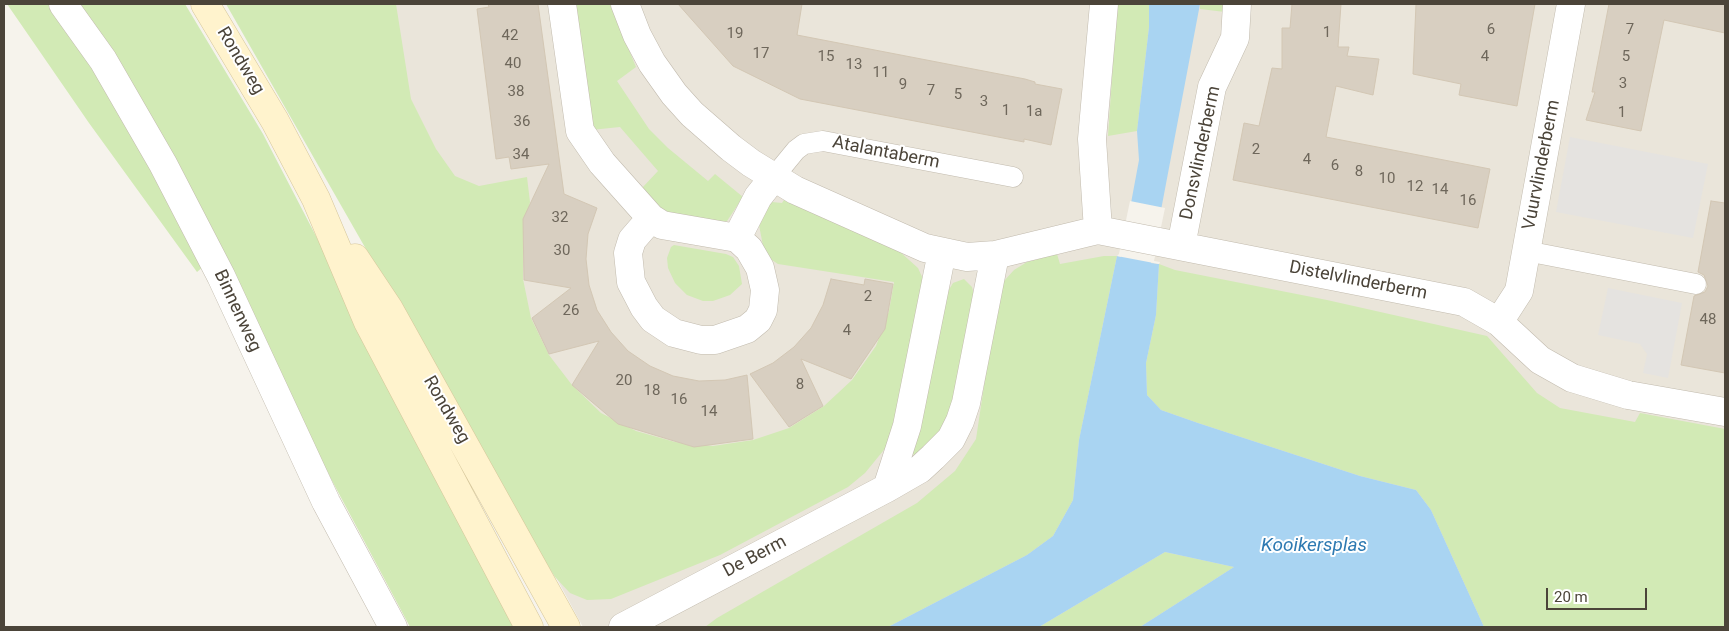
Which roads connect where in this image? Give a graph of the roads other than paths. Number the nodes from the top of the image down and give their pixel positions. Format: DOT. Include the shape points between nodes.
graph roads {
  1 [pos="63,4"];
  2 [pos="205,4"];
  3 [pos="562,4"];
  4 [pos="625,4"];
  5 [pos="1104,4"];
  6 [pos="1237,4"];
  7 [pos="1571,4"];
  8 [pos="1013,177"];
  9 [pos="773,178"];
  10 [pos="316,199"];
  11 [pos="651,218"];
  12 [pos="1110,232"];
  13 [pos="737,238"];
  14 [pos="1172,244"];
  15 [pos="1526,251"];
  16 [pos="955,254"];
  17 [pos="995,255"];
  18 [pos="1696,284"];
  19 [pos="1499,322"];
  20 [pos="1725,412"];
  21 [pos="887,488"];
  22 [pos="393,627"];
  23 [pos="529,627"];
  24 [pos="566,627"];
  25 [pos="623,627"];
  1 -- 22 [label="street, Binnenweg" via="103,60 163,164 221,276 326,502"];
  2 -- 10 [label="main road, Rondweg" via="275,121"];
  3 -- 11 [label="street" via="580,131 602,162"];
  4 -- 9 [label="street" via="648,56 674,94 712,132"];
  5 -- 12 [label="street" via="1092,139 1093,181"];
  6 -- 14 [label="street, Donsvlinderberm" via="1235,38 1212,87"];
  7 -- 15 [label="street, Vuurvlinderberm"];
  8 -- 9 [label="lane, Atalantaberm" via="823,141 804,144"];
  9 -- 13 [label="street, Atalantaberm" via="758,197"];
  9 -- 16 [label="street" via="889,233"];
  10 -- 23 [label="main road, Rondweg" via="368,322"];
  10 -- 24 [label="main road, Rondweg" via="389,310"];
  11 -- 13 [label="street" via="662,225"];
  11 -- 13 [label="street" via="632,240 628,253 631,282 644,308 654,319 674,333 701,340 724,338 747,329 758,320 763,310 765,290 760,268 749,249"];
  12 -- 14 [label="street, Distelvlinderberm"];
  12 -- 17 [label="street, Distelvlinderberm"];
  14 -- 19 [label="street, Distelvlinderberm" via="1464,302"];
  15 -- 18 [label="lane"];
  15 -- 19 [label="street, Vuurvlinderberm" via="1517,294"];
  16 -- 17 [label="street, Distelvlinderberm"];
  16 -- 21 [label="street"];
  17 -- 21 [label="street, De Berm" via="960,421 951,439 933,458"];
  19 -- 20 [label="street, Distelvlinderberm" via="1540,360 1578,380 1628,395"];
  21 -- 25 [label="street, De Berm"];
}
